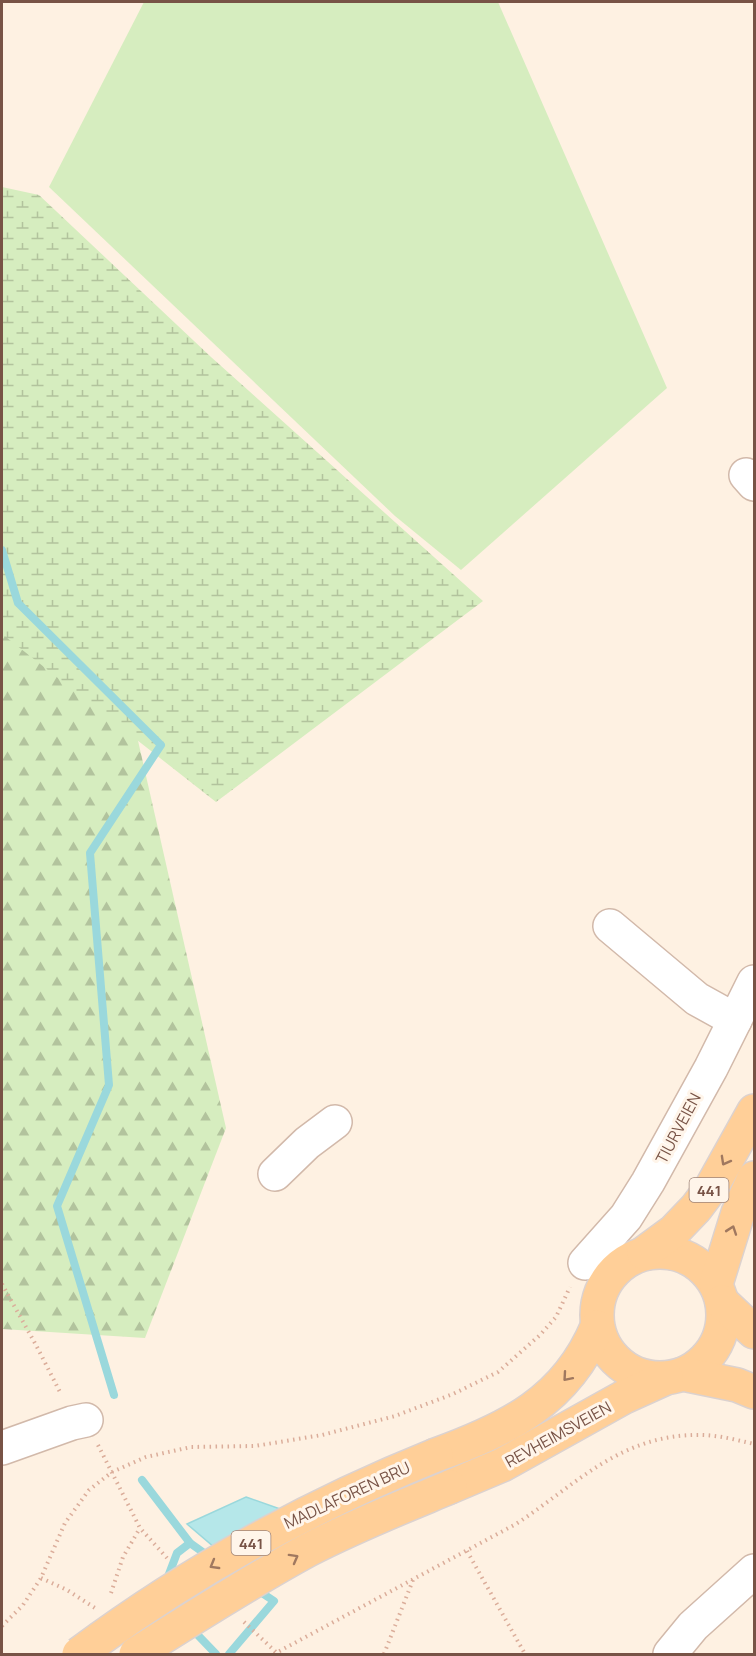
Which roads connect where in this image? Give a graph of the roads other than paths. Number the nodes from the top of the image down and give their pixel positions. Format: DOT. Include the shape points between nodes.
graph roads {
  1 [pos="610,926"];
  2 [pos="754,982"];
  3 [pos="735,1020"];
  4 [pos="754,1111"];
  5 [pos="335,1122"];
  6 [pos="275,1174"];
  7 [pos="754,1178"];
  8 [pos="644,1253"];
  9 [pos="585,1263"];
  10 [pos="719,1293"];
  11 [pos="597,1327"];
  12 [pos="754,1332"];
  13 [pos="674,1376"];
  14 [pos="754,1392"];
  15 [pos="79,1421"];
  16 [pos="2,1449"];
  17 [pos="436,1455"];
  18 [pos="450,1487"];
  19 [pos="754,1571"];
  20 [pos="79,1654"];
  21 [pos="136,1654"];
  22 [pos="670,1654"];
  1 -- 3 [label="street" via="697,999"];
  2 -- 3 [label="street, TIURVEIEN"];
  3 -- 9 [label="street, TIURVEIEN" via="648,1182 626,1217"];
  4 -- 8 [label="main road, 441, one-way" via="696,1208"];
  5 -- 6 [label="street"];
  10 -- 7 [label="main road, 441, one-way" via="738,1213"];
  8 -- 10 [label="main road" via="661,1251 693,1260 706,1270"];
  8 -- 11 [label="main road, 441" via="611,1274 601,1290"];
  10 -- 12 [label="main road"];
  10 -- 13 [label="main road, 441" via="723,1320 720,1337 699,1366"];
  11 -- 13 [label="main road" via="615,1360 630,1371 647,1377"];
  11 -- 17 [label="main road, REVHEIMSVEIEN / 441, one-way" via="588,1349 548,1398 514,1421"];
  13 -- 14 [label="main road" via="737,1385"];
  13 -- 18 [label="main road, REVHEIMSVEIEN / 441" via="614,1402 502,1465"];
  15 -- 16 [label="street"];
  17 -- 20 [label="main road, MADLAFOREN BRU / 441, one-way, bridge" via="296,1518 177,1586"];
  21 -- 18 [label="main road, MADLAFOREN BRU / 441, one-way, bridge" via="309,1550"];
  19 -- 22 [label="street" via="693,1626"];
}
